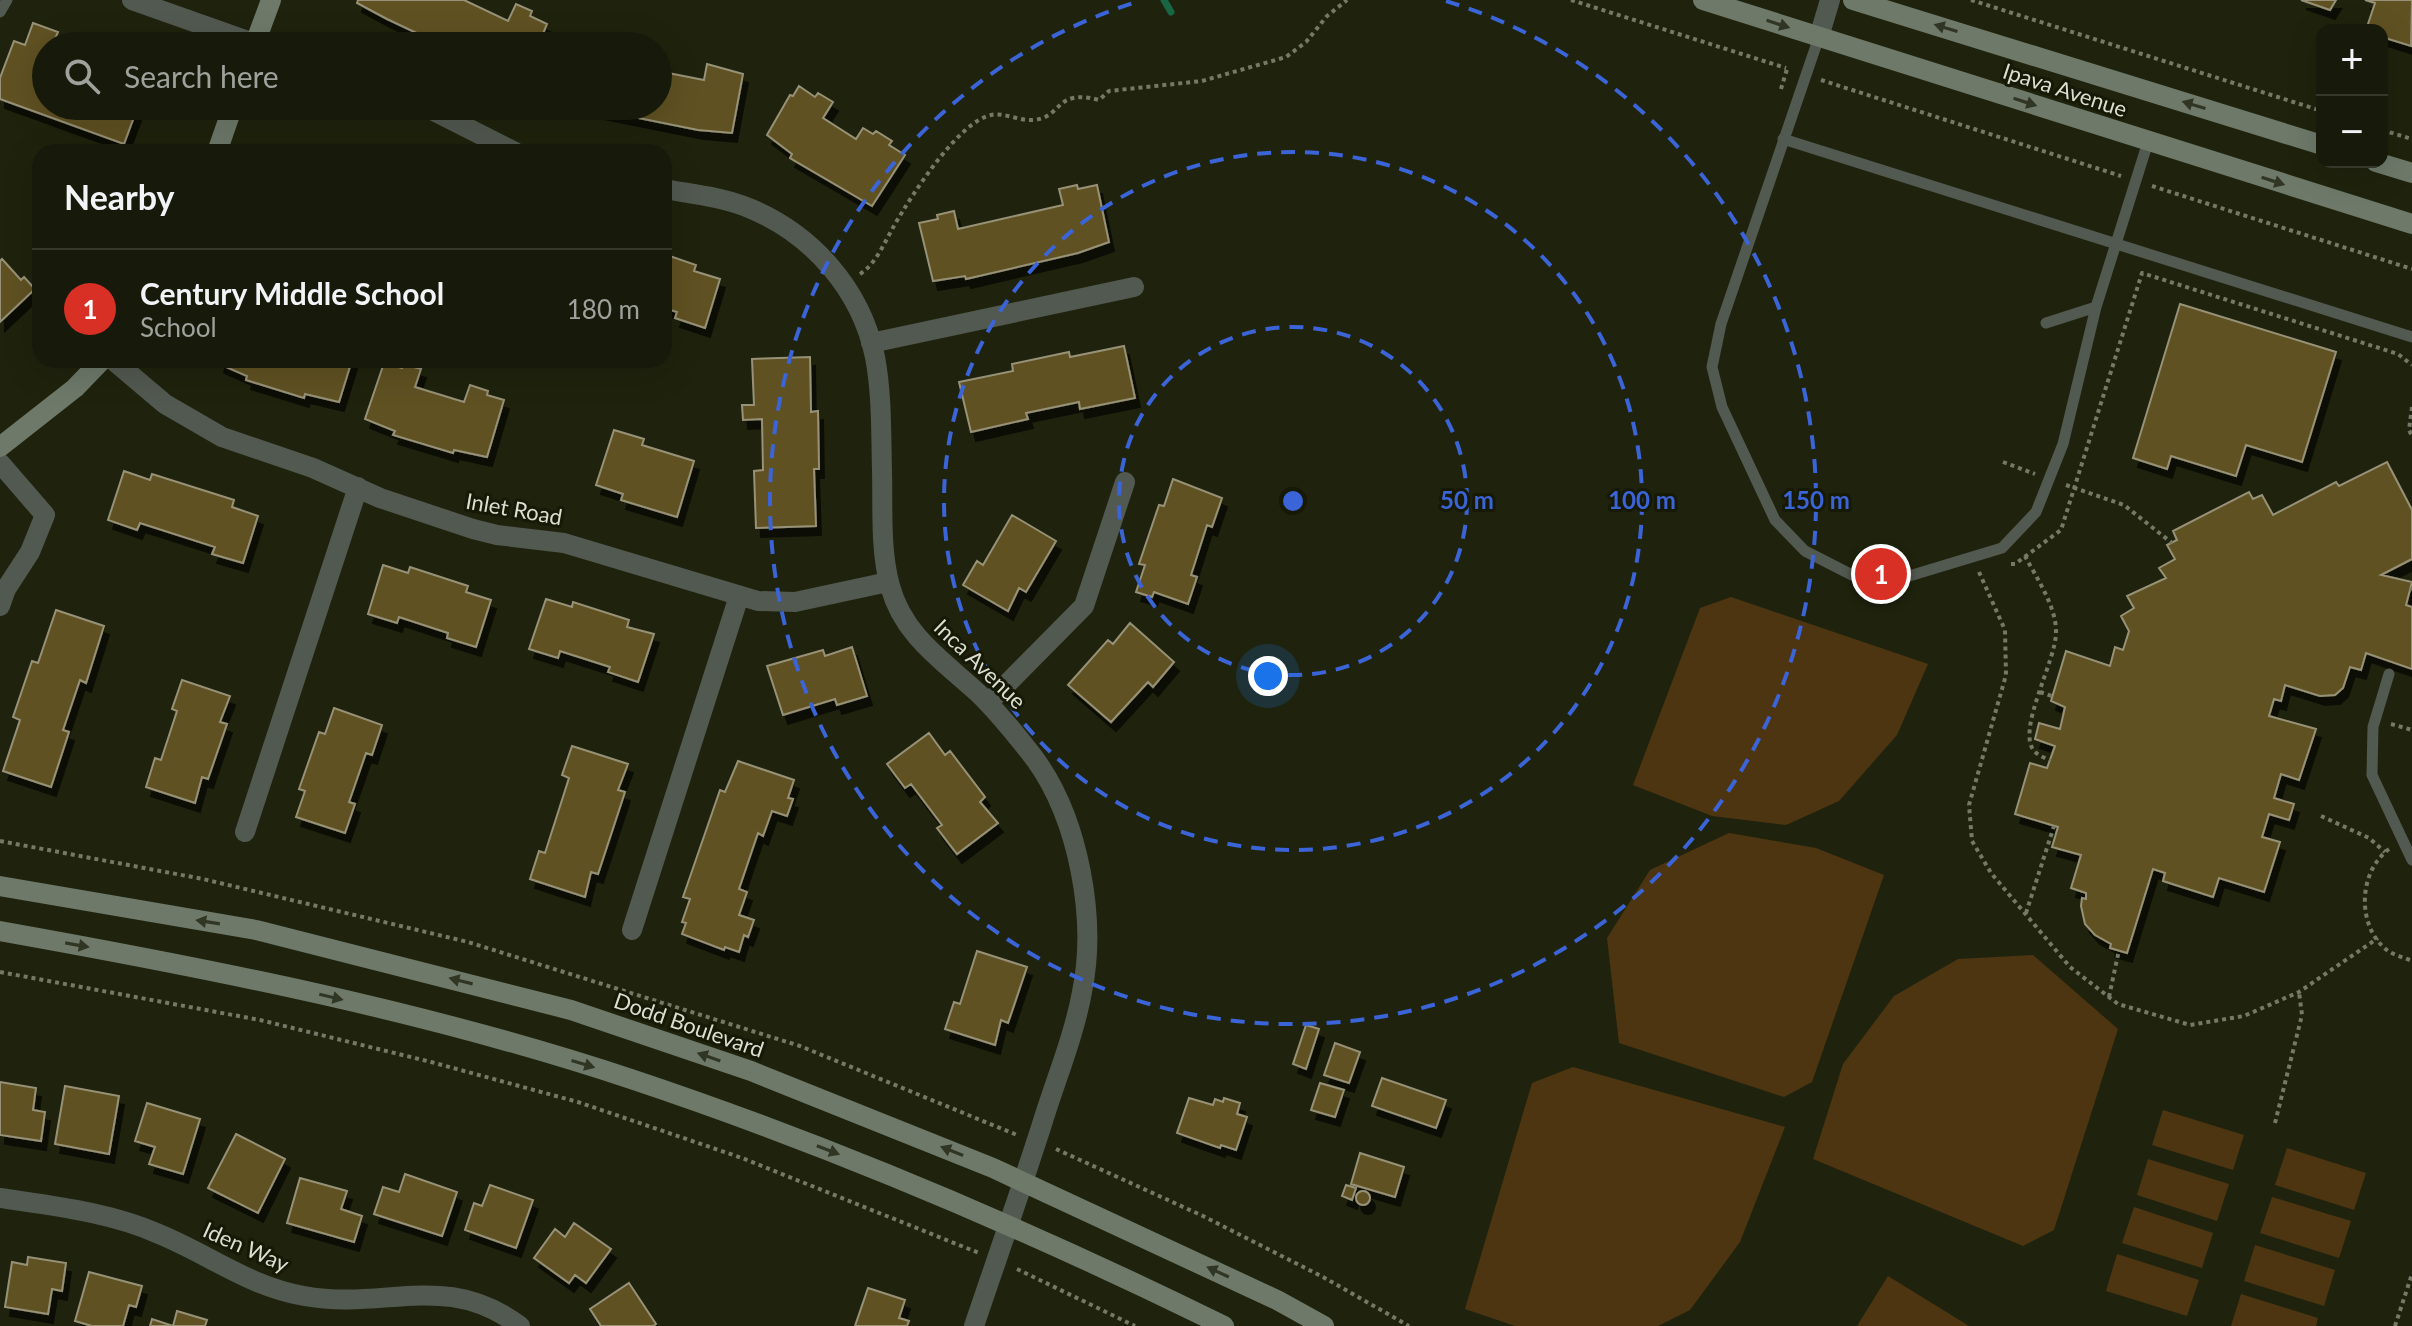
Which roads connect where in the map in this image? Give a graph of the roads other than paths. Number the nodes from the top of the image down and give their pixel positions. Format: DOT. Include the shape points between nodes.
graph roads {
  1 [pos="7,0"];
  2 [pos="132,0"];
  3 [pos="271,0"];
  4 [pos="1703,0"];
  5 [pos="1830,0"];
  6 [pos="1853,0"];
  7 [pos="0,12"];
  8 [pos="221,32"];
  9 [pos="261,32"];
  10 [pos="1819,37"];
  11 [pos="228,120"];
  12 [pos="452,120"];
  13 [pos="1783,139"];
  14 [pos="2148,142"];
  15 [pos="2316,143"];
  16 [pos="220,144"];
  17 [pos="499,144"];
  18 [pos="2388,166"];
  19 [pos="2412,173"];
  20 [pos="672,191"];
  21 [pos="2412,224"];
  22 [pos="2115,243"];
  23 [pos="1134,287"];
  24 [pos="2096,307"];
  25 [pos="2046,323"];
  26 [pos="2412,337"];
  27 [pos="871,343"];
  28 [pos="94,368"];
  29 [pos="122,368"];
  30 [pos="0,447"];
  31 [pos="0,463"];
  32 [pos="1125,482"];
  33 [pos="358,487"];
  34 [pos="888,582"];
  35 [pos="739,596"];
  36 [pos="0,606"];
  37 [pos="2389,674"];
  38 [pos="988,703"];
  39 [pos="245,832"];
  40 [pos="2412,860"];
  41 [pos="0,886"];
  42 [pos="632,930"];
  43 [pos="0,931"];
  44 [pos="1024,1181"];
  45 [pos="0,1198"];
  46 [pos="1009,1225"];
  47 [pos="520,1326"];
  48 [pos="974,1326"];
  49 [pos="1224,1326"];
  50 [pos="1324,1326"];
  1 -- 7 [label="lane"];
  2 -- 8 [label="street"];
  3 -- 9 [label="main road"];
  4 -- 10 [label="main road, Ipava Avenue, one-way"];
  5 -- 10 [label="street"];
  15 -- 6 [label="main road, Ipava Avenue, one-way"];
  10 -- 13 [label="lane"];
  10 -- 14 [label="main road, Ipava Avenue, one-way"];
  11 -- 16 [label="main road"];
  12 -- 17 [label="street"];
  13 -- 22 [label="lane"];
  13 -- 24 [label="lane" via="1721,324 1712,367 1722,407 1775,520 1805,551 1852,575 1896,580 2002,548 2036,512 2063,444"];
  14 -- 21 [label="main road, Ipava Avenue, one-way"];
  14 -- 22 [label="lane"];
  18 -- 19 [label="main road"];
  20 -- 27 [label="street, Inca Avenue" via="747,207 778,222 822,257 844,284"];
  22 -- 24 [label="lane"];
  22 -- 26 [label="lane"];
  23 -- 27 [label="street"];
  24 -- 25 [label="lane"];
  27 -- 34 [label="street, Inca Avenue" via="879,389"];
  28 -- 30 [label="main road"];
  29 -- 33 [label="street, Inlet Road" via="194,423"];
  31 -- 36 [label="street" via="45,515"];
  32 -- 38 [label="street" via="1084,606"];
  33 -- 35 [label="street, Inlet Road" via="473,529 564,543"];
  33 -- 39 [label="street"];
  34 -- 35 [label="street, Inlet Road" via="795,602"];
  34 -- 38 [label="street, Inca Avenue" via="916,637"];
  35 -- 42 [label="street"];
  37 -- 40 [label="lane" via="2373,727 2372,775"];
  38 -- 44 [label="street, Inca Avenue" via="1040,766 1060,805 1086,896 1083,991"];
  44 -- 41 [label="main road, Dodd Boulevard, one-way" via="751,1071 556,1005 256,930"];
  43 -- 46 [label="main road, one-way" via="244,977 555,1056 784,1132"];
  44 -- 46 [label="street, Inca Avenue"];
  50 -- 44 [label="main road, Dodd Boulevard, one-way"];
  45 -- 47 [label="street, Iden Way" via="138,1225 251,1281 289,1292 354,1301 424,1294 459,1297 492,1308"];
  46 -- 48 [label="street, Inca Avenue"];
  46 -- 49 [label="main road"];
}
